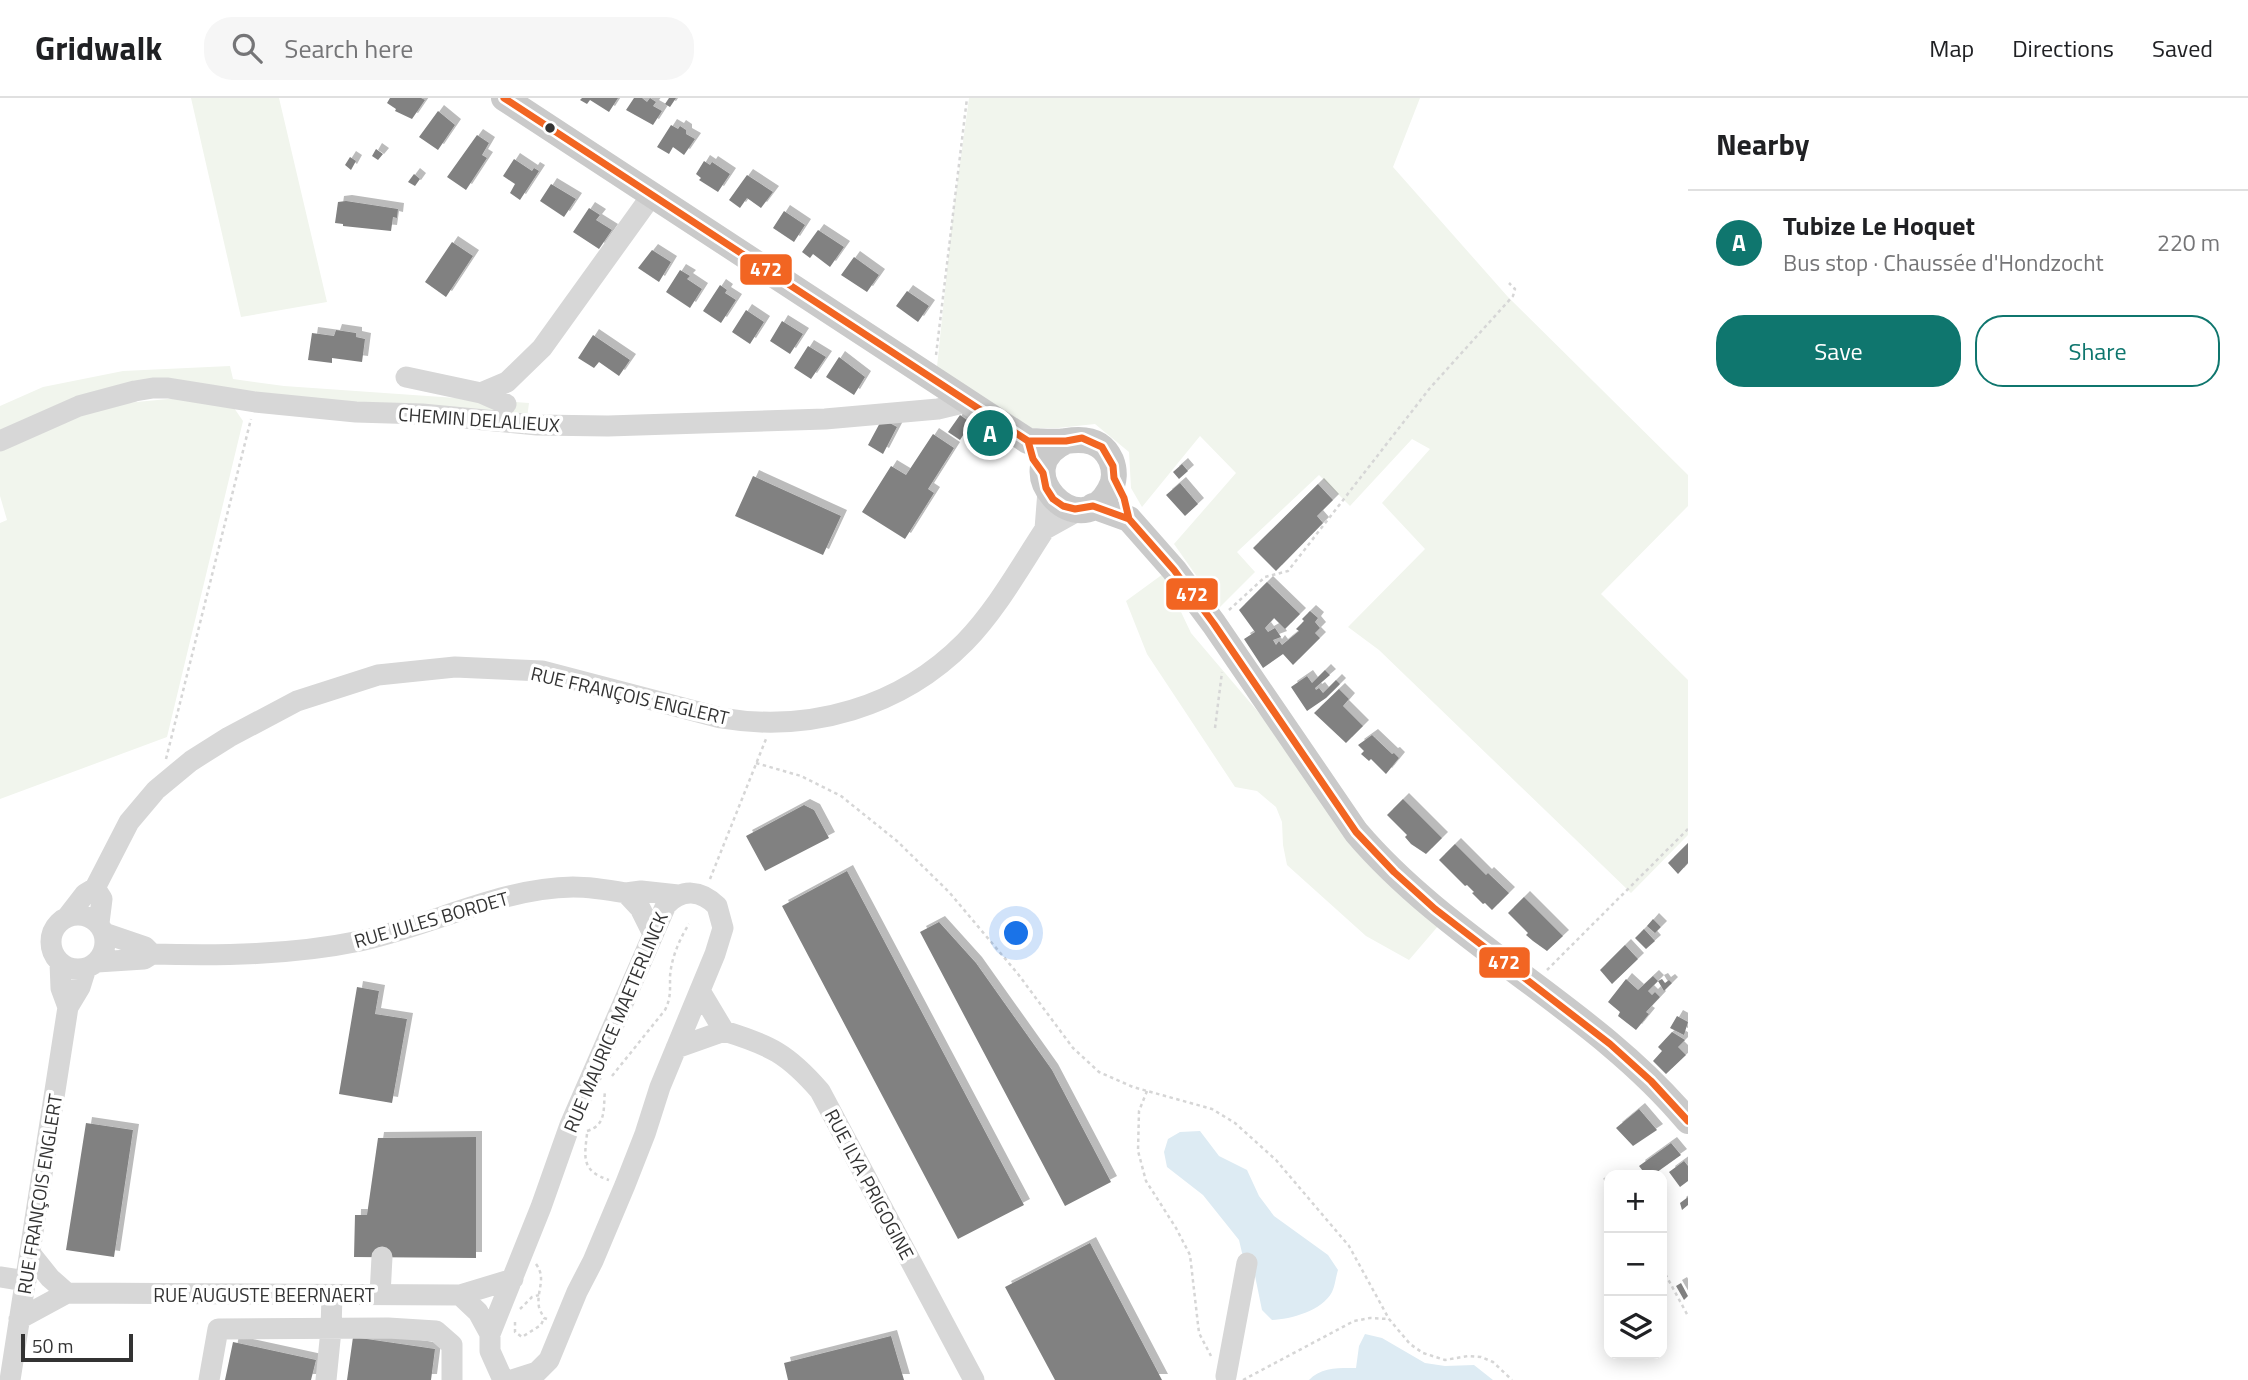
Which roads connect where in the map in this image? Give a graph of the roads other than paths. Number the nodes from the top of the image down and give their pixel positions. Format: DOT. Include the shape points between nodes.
graph roads {
  1 [pos="504,98"];
  2 [pos="652,195"];
  3 [pos="406,377"];
  4 [pos="481,393"];
  5 [pos="967,402"];
  6 [pos="506,404"];
  7 [pos="0,441"];
  8 [pos="1028,441"];
  9 [pos="1066,441"];
  10 [pos="1114,478"];
  11 [pos="1045,482"];
  12 [pos="1087,508"];
  13 [pos="1129,519"];
  14 [pos="1045,529"];
  15 [pos="95,888"];
  16 [pos="626,892"];
  17 [pos="678,895"];
  18 [pos="68,916"];
  19 [pos="102,928"];
  20 [pos="653,933"];
  21 [pos="152,954"];
  22 [pos="60,962"];
  23 [pos="91,965"];
  24 [pos="700,991"];
  25 [pos="68,1007"];
  26 [pos="724,1031"];
  27 [pos="676,1048"];
  28 [pos="1688,1121"];
  29 [pos="30,1253"];
  30 [pos="382,1257"];
  31 [pos="1247,1263"];
  32 [pos="0,1277"];
  33 [pos="513,1279"];
  34 [pos="26,1281"];
  35 [pos="67,1293"];
  36 [pos="332,1295"];
  37 [pos="380,1295"];
  38 [pos="460,1295"];
  39 [pos="19,1319"];
  40 [pos="331,1330"];
  41 [pos="490,1334"];
  42 [pos="1234,1378"];
  43 [pos="10,1380"];
  44 [pos="209,1380"];
  45 [pos="326,1380"];
  46 [pos="452,1380"];
  47 [pos="503,1380"];
  48 [pos="512,1380"];
  49 [pos="974,1380"];
  1 -- 2 [label="main road"];
  2 -- 4 [label="street" via="542,348 507,382"];
  2 -- 5 [label="main road"];
  3 -- 4 [label="street"];
  4 -- 6 [label="street"];
  5 -- 7 [label="street, CHEMIN DELALIEUX" via="938,409 825,419 529,425 255,402 168,388 135,391 79,407"];
  5 -- 8 [label="main road"];
  8 -- 9 [label="main road"];
  8 -- 11 [label="main road"];
  9 -- 10 [label="main road" via="1082,439 1102,447"];
  9 -- 11 [label="main road" via="1049,453"];
  10 -- 12 [label="main road" via="1105,498"];
  10 -- 13 [label="main road"];
  11 -- 12 [label="main road" via="1053,499 1063,506"];
  11 -- 14 [label="street"];
  12 -- 13 [label="main road"];
  12 -- 14 [label="street"];
  13 -- 28 [label="main road" via="1174,570 1356,832 1381,860 1412,891 1616,1051 1666,1094"];
  14 -- 15 [label="street, RUE FRANÇOIS ENGLERT" via="983,621 939,666 864,707 818,719 750,723 542,671 455,667 378,675 297,701 229,737 164,784 129,822"];
  15 -- 18 [label="street, RUE FRANÇOIS ENGLERT"];
  15 -- 19 [label="street" via="102,899"];
  16 -- 17 [label="street, RUE JULES BORDET"];
  16 -- 20 [label="street"];
  16 -- 21 [label="street, RUE JULES BORDET" via="572,887 527,892 391,933 309,949"];
  17 -- 20 [label="street, RUE MAURICE MAETERLINCK" via="666,905"];
  17 -- 24 [label="street, RUE MAURICE MAETERLINCK" via="694,892 718,906 723,928"];
  18 -- 19 [label="street" via="84,915"];
  18 -- 22 [label="street" via="50,937"];
  19 -- 21 [label="street"];
  19 -- 23 [label="street" via="105,949"];
  20 -- 33 [label="street, RUE MAURICE MAETERLINCK" via="578,1128"];
  21 -- 23 [label="street, RUE JULES BORDET" via="144,959"];
  22 -- 23 [label="street" via="72,969"];
  22 -- 25 [label="street" via="61,988"];
  23 -- 25 [label="street"];
  24 -- 26 [label="street"];
  24 -- 27 [label="street"];
  25 -- 29 [label="street, RUE FRANÇOIS ENGLERT"];
  26 -- 27 [label="street"];
  26 -- 49 [label="street, RUE ILYA PRIGOGINE" via="778,1051 820,1091"];
  27 -- 48 [label="street" via="625,1185 554,1321 549,1360 537,1372"];
  29 -- 34 [label="street, RUE FRANÇOIS ENGLERT"];
  29 -- 35 [label="street"];
  30 -- 37 [label="street"];
  31 -- 42 [label="street"];
  32 -- 34 [label="street"];
  33 -- 38 [label="street, RUE AUGUSTE BEERNAERT"];
  33 -- 41 [label="street, RUE MAURICE MAETERLINCK"];
  34 -- 39 [label="street, RUE FRANÇOIS ENGLERT"];
  35 -- 36 [label="street, RUE AUGUSTE BEERNAERT"];
  35 -- 39 [label="street"];
  36 -- 37 [label="street, RUE AUGUSTE BEERNAERT"];
  36 -- 40 [label="street"];
  37 -- 38 [label="street, RUE AUGUSTE BEERNAERT"];
  38 -- 41 [label="street" via="478,1312"];
  39 -- 43 [label="street, RUE FRANÇOIS ENGLERT"];
  40 -- 44 [label="street" via="218,1329"];
  40 -- 45 [label="street"];
  40 -- 46 [label="street" via="436,1331 452,1345"];
  41 -- 47 [label="street" via="490,1351"];
}
